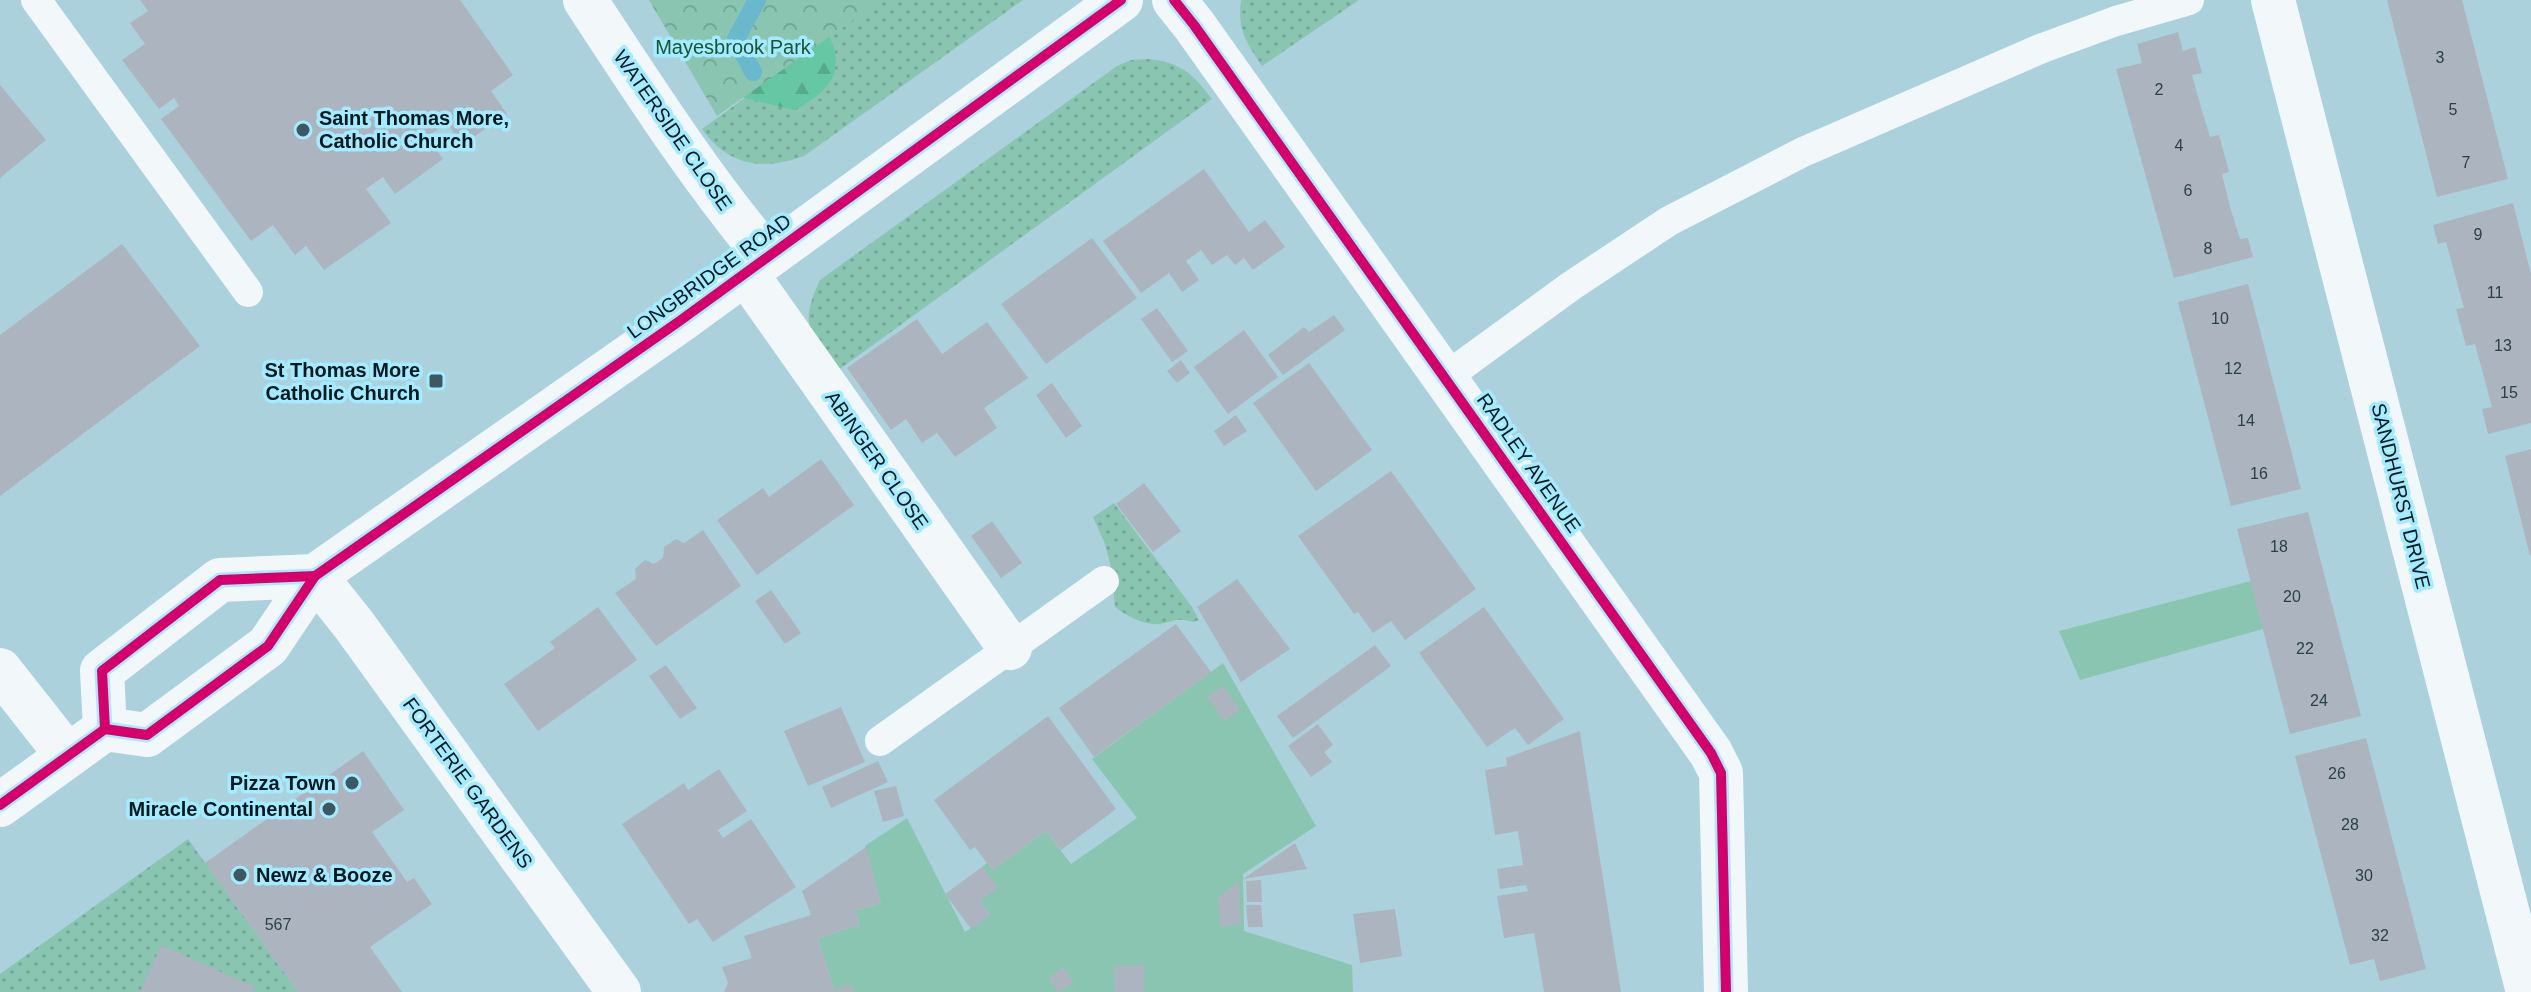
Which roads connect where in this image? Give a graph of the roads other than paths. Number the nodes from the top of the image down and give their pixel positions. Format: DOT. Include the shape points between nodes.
graph roads {
  1 [pos="36,0"];
  2 [pos="585,0"];
  3 [pos="1121,0"];
  4 [pos="1174,0"];
  5 [pos="2189,0"];
  6 [pos="2273,0"];
  7 [pos="756,264"];
  8 [pos="248,292"];
  9 [pos="1446,377"];
  10 [pos="315,576"];
  11 [pos="1104,581"];
  12 [pos="1010,648"];
  13 [pos="0,670"];
  14 [pos="105,729"];
  15 [pos="880,741"];
  16 [pos="67,755"];
  17 [pos="0,805"];
  18 [pos="619,992"];
  19 [pos="1726,992"];
  20 [pos="2528,992"];
  1 -- 8 [label="lane"];
  2 -- 7 [label="street, WATERSIDE CLOSE" via="727,208"];
  3 -- 7 [label="street, LONGBRIDGE ROAD"];
  4 -- 9 [label="street, RADLEY AVENUE"];
  5 -- 9 [label="lane" via="2040,49 1803,152 1669,221"];
  6 -- 20 [label="street, SANDHURST DRIVE"];
  7 -- 10 [label="street, LONGBRIDGE ROAD"];
  7 -- 12 [label="street, ABINGER CLOSE"];
  9 -- 19 [label="street, RADLEY AVENUE" via="1721,773"];
  10 -- 14 [label="street, LONGBRIDGE ROAD" via="268,646 147,735"];
  10 -- 14 [label="street" via="220,580 102,671"];
  10 -- 18 [label="street, FORTERIE GARDENS"];
  11 -- 12 [label="lane"];
  12 -- 15 [label="lane"];
  13 -- 16 [label="street"];
  14 -- 16 [label="street"];
  16 -- 17 [label="street"];
}
